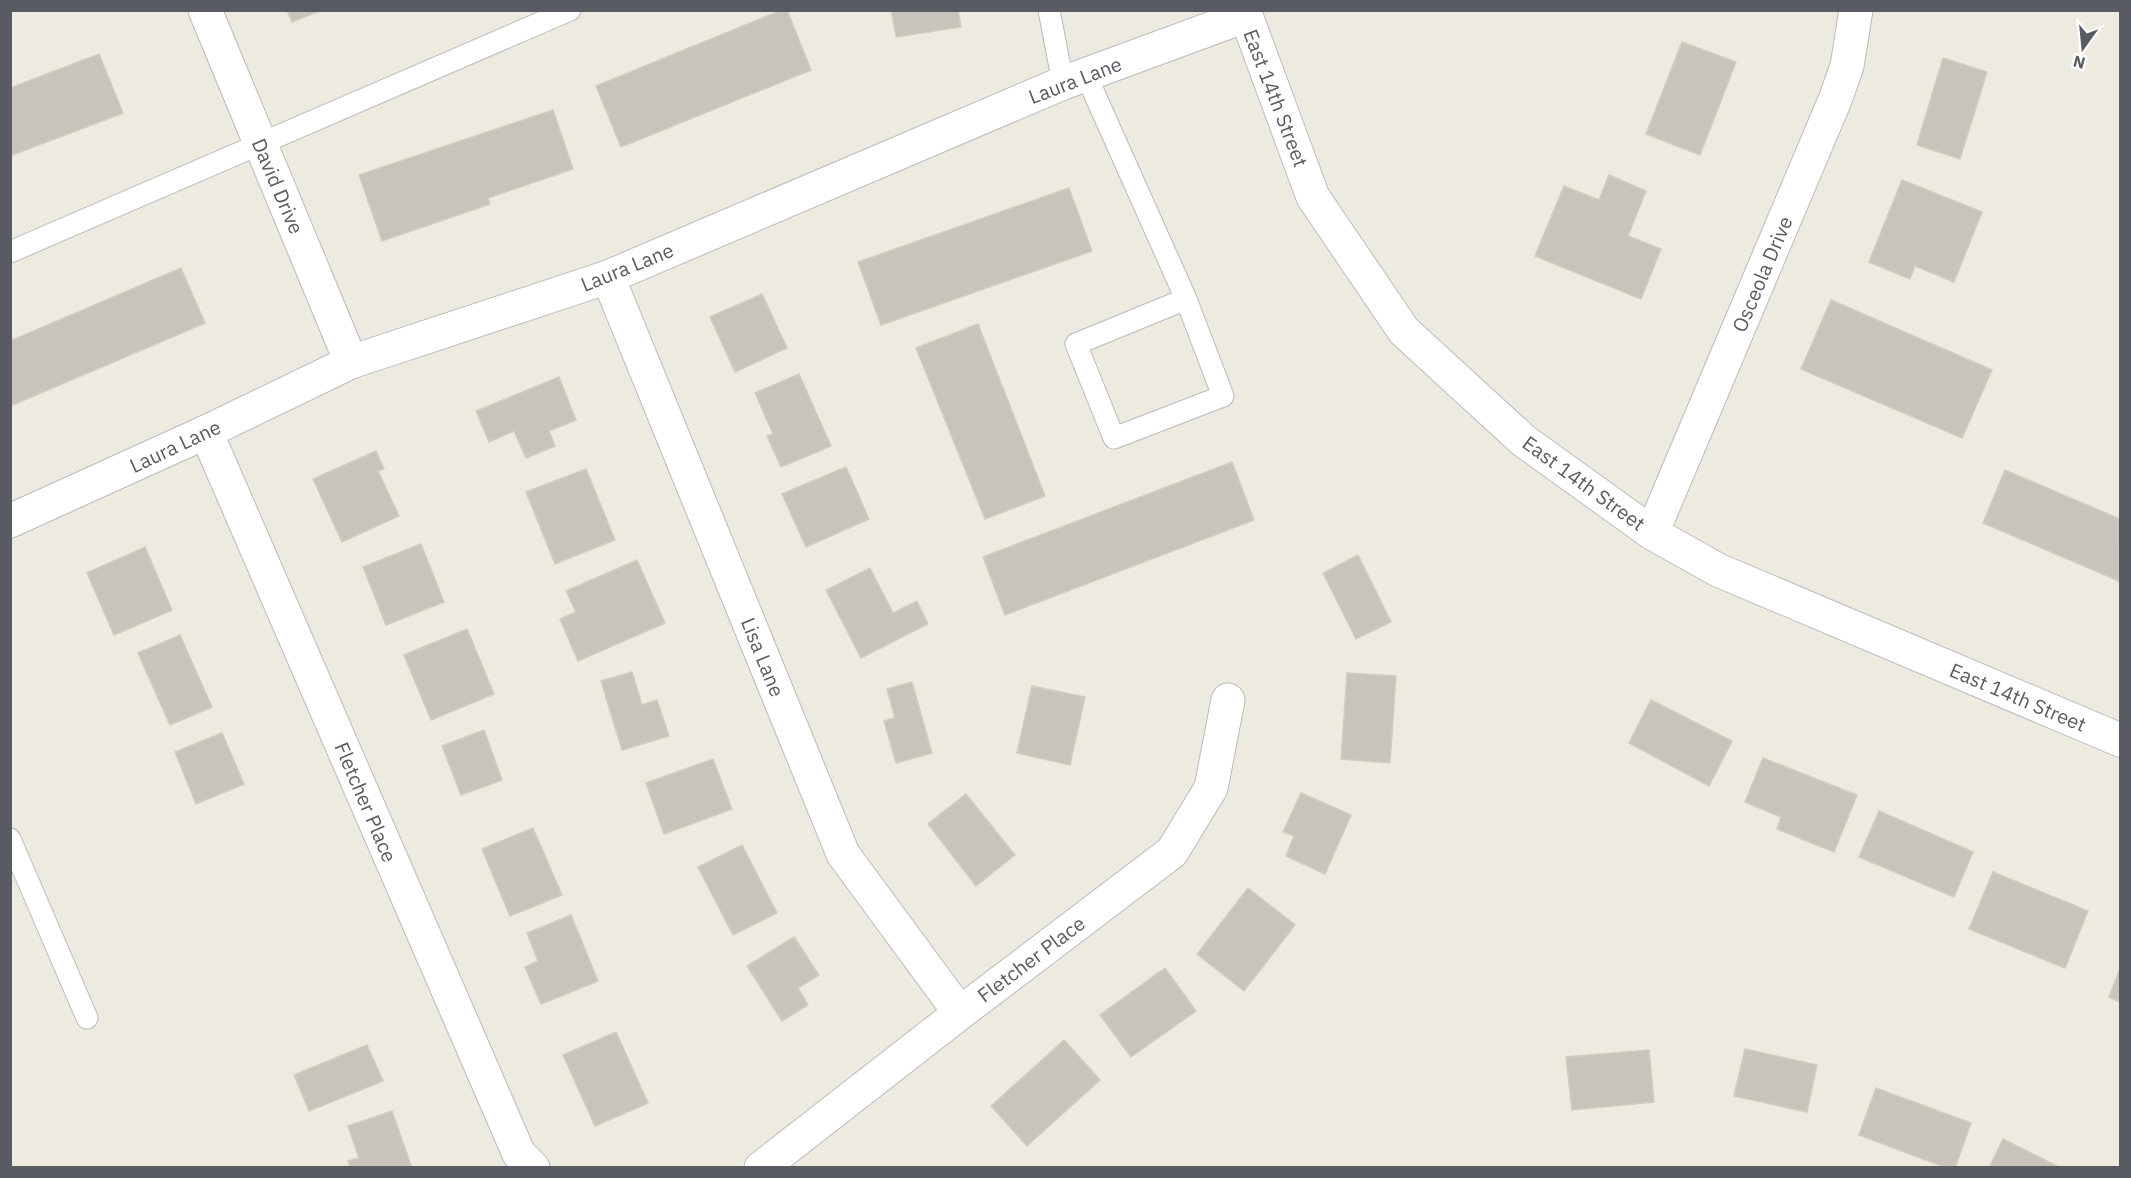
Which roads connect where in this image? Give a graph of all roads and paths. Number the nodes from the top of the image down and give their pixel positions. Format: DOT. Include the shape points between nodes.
graph roads {
  1 [pos="205,10"];
  2 [pos="570,10"];
  3 [pos="1049,10"];
  4 [pos="1856,10"];
  5 [pos="1244,13"];
  6 [pos="1075,79"];
  7 [pos="260,144"];
  8 [pos="10,252"];
  9 [pos="608,277"];
  10 [pos="1186,299"];
  11 [pos="351,362"];
  12 [pos="206,432"];
  13 [pos="10,521"];
  14 [pos="1652,533"];
  15 [pos="1228,700"];
  16 [pos="2121,740"];
  17 [pos="10,839"];
  18 [pos="960,1013"];
  19 [pos="87,1018"];
  20 [pos="533,1167"];
  21 [pos="761,1167"];
  1 -- 7 [label="street, David Drive"];
  2 -- 7 [label="lane"];
  3 -- 6 [label="lane"];
  4 -- 14 [label="street, Osceola Drive" via="1847,66 1835,100"];
  5 -- 6 [label="street, Laura Lane"];
  5 -- 14 [label="street, East 14th Street" via="1313,197 1404,331 1524,441"];
  6 -- 9 [label="street, Laura Lane"];
  6 -- 10 [label="lane"];
  7 -- 8 [label="lane"];
  7 -- 11 [label="street, David Drive"];
  9 -- 11 [label="street, Laura Lane"];
  9 -- 18 [label="street, Lisa Lane" via="843,854"];
  10 -- 10 [label="lane" via="1076,344 1114,438 1223,396"];
  11 -- 12 [label="street, Laura Lane"];
  12 -- 13 [label="street, Laura Lane"];
  12 -- 20 [label="street, Fletcher Place" via="519,1154"];
  14 -- 16 [label="street, East 14th Street" via="1718,570"];
  15 -- 18 [label="street, Fletcher Place" via="1211,788 1172,852"];
  17 -- 19 [label="lane"];
  18 -- 21 [label="street, Fletcher Place"];
}
